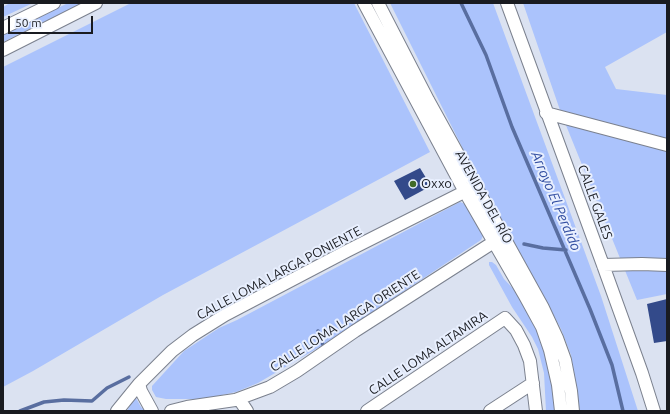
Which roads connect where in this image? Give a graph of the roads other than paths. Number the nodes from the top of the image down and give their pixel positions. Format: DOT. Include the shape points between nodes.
graph roads {
  1 [pos="54,3"];
  2 [pos="96,3"];
  3 [pos="364,3"];
  4 [pos="378,3"];
  5 [pos="507,3"];
  6 [pos="3,28"];
  7 [pos="3,50"];
  8 [pos="546,113"];
  9 [pos="667,145"];
  10 [pos="470,189"];
  11 [pos="498,239"];
  12 [pos="604,265"];
  13 [pos="667,265"];
  14 [pos="533,383"];
  15 [pos="139,384"];
  16 [pos="239,399"];
  17 [pos="117,411"];
  18 [pos="152,411"];
  19 [pos="171,411"];
  20 [pos="247,411"];
  21 [pos="367,411"];
  22 [pos="490,411"];
  23 [pos="536,411"];
  24 [pos="561,411"];
  25 [pos="573,411"];
  26 [pos="654,411"];
  1 -- 6 [label="street"];
  2 -- 7 [label="street"];
  3 -- 10 [label="street, AVENIDA DEL RÍO"];
  4 -- 10 [label="street, AVENIDA DEL RÍO"];
  5 -- 8 [label="street, CALLE GALES"];
  8 -- 9 [label="street"];
  8 -- 12 [label="street, CALLE GALES"];
  10 -- 11 [label="street, AVENIDA DEL RÍO"];
  10 -- 15 [label="street, CALLE LOMA LARGA PONIENTE" via="225,315 172,351"];
  11 -- 16 [label="street, CALLE LOMA LARGA ORIENTE" via="297,371 270,387"];
  11 -- 24 [label="street, AVENIDA DEL RÍO" via="542,327 558,385"];
  11 -- 25 [label="street, AVENIDA DEL RÍO" via="543,308 557,338 571,391"];
  12 -- 13 [label="street"];
  12 -- 26 [label="street, CALLE GALES"];
  14 -- 21 [label="street, CALLE LOMA ALTAMIRA" via="530,361 524,345 516,330 505,318"];
  14 -- 22 [label="street"];
  14 -- 23 [label="street"];
  15 -- 17 [label="street, CALLE LOMA LARGA PONIENTE"];
  15 -- 18 [label="street"];
  16 -- 19 [label="street, CALLE LOMA LARGA ORIENTE"];
  16 -- 20 [label="street"];
}
